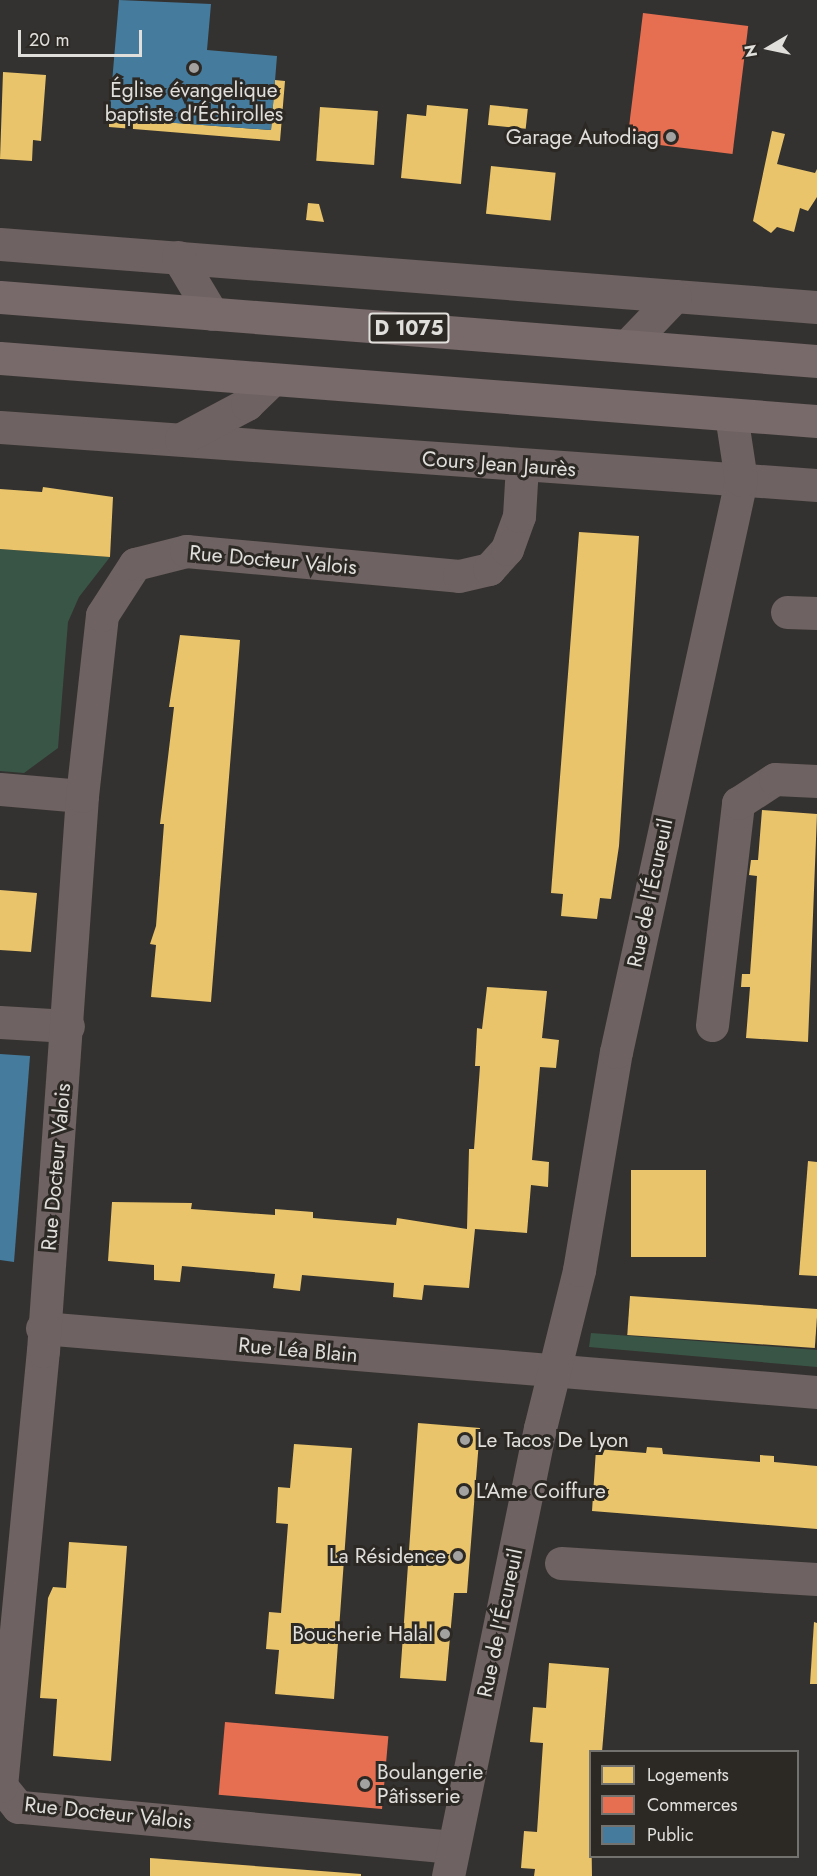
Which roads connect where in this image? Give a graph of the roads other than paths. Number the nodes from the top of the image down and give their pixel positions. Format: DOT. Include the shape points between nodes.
graph roads {
  1 [pos="0,244"];
  2 [pos="178,257"];
  3 [pos="0,297"];
  4 [pos="675,297"];
  5 [pos="817,307"];
  6 [pos="212,314"];
  7 [pos="628,345"];
  8 [pos="0,358"];
  9 [pos="817,361"];
  10 [pos="272,380"];
  11 [pos="731,415"];
  12 [pos="817,421"];
  13 [pos="0,427"];
  14 [pos="181,439"];
  15 [pos="522,466"];
  16 [pos="741,480"];
  17 [pos="817,485"];
  18 [pos="817,781"];
  19 [pos="0,789"];
  20 [pos="82,796"];
  21 [pos="0,1022"];
  22 [pos="712,1025"];
  23 [pos="68,1026"];
  24 [pos="42,1328"];
  25 [pos="553,1371"];
  26 [pos="817,1392"];
  27 [pos="561,1563"];
  28 [pos="817,1579"];
  29 [pos="451,1862"];
  1 -- 2 [label="street"];
  2 -- 4 [label="street"];
  2 -- 6 [label="street"];
  3 -- 6 [label="main road, D 1075"];
  4 -- 5 [label="street"];
  4 -- 7 [label="street"];
  6 -- 7 [label="main road, D 1075"];
  7 -- 9 [label="main road, D 1075"];
  8 -- 10 [label="main road"];
  10 -- 11 [label="main road"];
  10 -- 14 [label="street" via="247,404"];
  11 -- 12 [label="main road"];
  11 -- 16 [label="street, Rue de l'Écureuil"];
  13 -- 14 [label="street, Cours Jean Jaurès"];
  14 -- 15 [label="street, Cours Jean Jaurès"];
  15 -- 16 [label="street, Cours Jean Jaurès"];
  15 -- 20 [label="street, Rue Docteur Valois" via="519,516 507,549 489,569 459,576 186,551 135,564 102,615"];
  16 -- 17 [label="street, Cours Jean Jaurès"];
  16 -- 25 [label="street, Rue de l'Écureuil" via="616,1052 579,1270"];
  18 -- 22 [label="street" via="775,778 738,803"];
  19 -- 20 [label="street"];
  20 -- 23 [label="street, Rue Docteur Valois"];
  21 -- 23 [label="street"];
  23 -- 24 [label="street, Rue Docteur Valois"];
  24 -- 25 [label="street, Rue Léa Blain"];
  24 -- 29 [label="street, Rue Docteur Valois" via="1,1786 18,1807"];
  25 -- 26 [label="street"];
  25 -- 29 [label="street, Rue de l'Écureuil"];
  27 -- 28 [label="street"];
}
